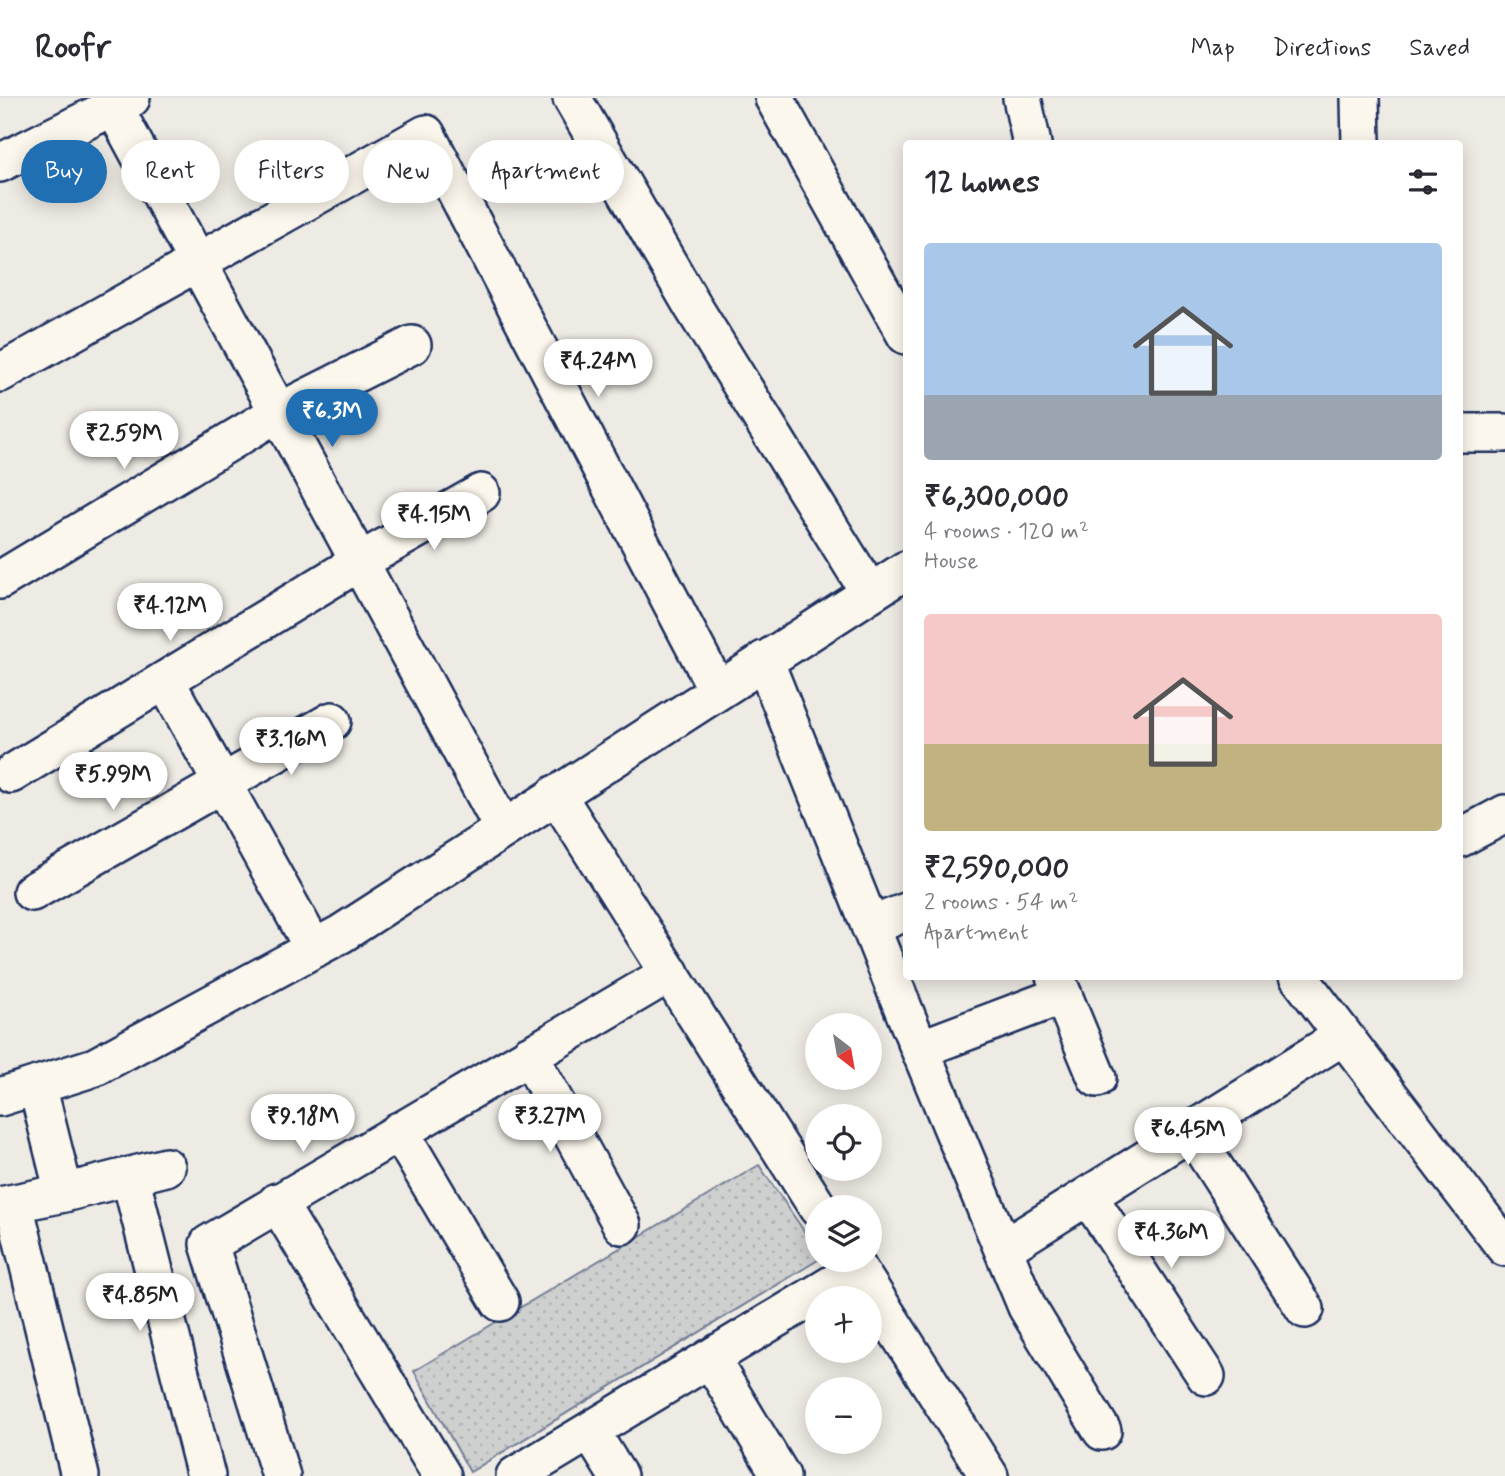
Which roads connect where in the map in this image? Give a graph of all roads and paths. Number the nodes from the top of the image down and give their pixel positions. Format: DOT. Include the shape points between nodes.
graph roads {
  1 [pos="572,98"];
  2 [pos="774,98"];
  3 [pos="1022,98"];
  4 [pos="1360,98"];
  5 [pos="118,101"];
  6 [pos="1031,140"];
  7 [pos="1361,140"];
  8 [pos="0,163"];
  9 [pos="197,261"];
  10 [pos="903,330"];
  11 [pos="412,345"];
  12 [pos="0,373"];
  13 [pos="279,412"];
  14 [pos="1463,433"];
  15 [pos="1505,433"];
  16 [pos="481,493"];
  17 [pos="359,562"];
  18 [pos="903,572"];
  19 [pos="0,580"];
  20 [pos="870,593"];
  21 [pos="764,660"];
  22 [pos="165,680"];
  23 [pos="718,691"];
  24 [pos="332,720"];
  25 [pos="11,774"];
  26 [pos="222,783"];
  27 [pos="556,794"];
  28 [pos="1505,814"];
  29 [pos="503,828"];
  30 [pos="1463,836"];
  31 [pos="32,892"];
  32 [pos="903,913"];
  33 [pos="870,926"];
  34 [pos="314,948"];
  35 [pos="670,973"];
  36 [pos="1301,980"];
  37 [pos="1059,986"];
  38 [pos="1343,1036"];
  39 [pos="920,1049"];
  40 [pos="529,1055"];
  41 [pos="1097,1078"];
  42 [pos="37,1085"];
  43 [pos="0,1097"];
  44 [pos="1192,1130"];
  45 [pos="399,1131"];
  46 [pos="166,1167"];
  47 [pos="130,1176"];
  48 [pos="64,1193"];
  49 [pos="810,1195"];
  50 [pos="1088,1196"];
  51 [pos="278,1202"];
  52 [pos="7,1205"];
  53 [pos="622,1225"];
  54 [pos="1505,1247"];
  55 [pos="1003,1249"];
  56 [pos="844,1272"];
  57 [pos="859,1272"];
  58 [pos="500,1302"];
  59 [pos="1305,1309"];
  60 [pos="710,1358"];
  61 [pos="1206,1376"];
  62 [pos="590,1431"];
  63 [pos="1102,1431"];
  64 [pos="80,1476"];
  65 [pos="206,1476"];
  66 [pos="281,1476"];
  67 [pos="442,1476"];
  68 [pos="514,1476"];
  69 [pos="618,1476"];
  70 [pos="781,1476"];
  71 [pos="989,1476"];
  1 -- 20 [label="street" via="692,305"];
  2 -- 10 [label="street"];
  3 -- 6 [label="street"];
  4 -- 7 [label="street"];
  5 -- 8 [label="street"];
  5 -- 9 [label="street"];
  9 -- 12 [label="street"];
  9 -- 13 [label="street"];
  9 -- 23 [label="street" via="426,134"];
  11 -- 13 [label="street"];
  13 -- 17 [label="street"];
  13 -- 19 [label="street"];
  14 -- 15 [label="street"];
  16 -- 17 [label="street"];
  17 -- 22 [label="street"];
  17 -- 29 [label="street"];
  18 -- 20 [label="street"];
  20 -- 21 [label="street"];
  21 -- 23 [label="street"];
  21 -- 33 [label="street"];
  22 -- 25 [label="street"];
  22 -- 26 [label="street"];
  23 -- 27 [label="street"];
  24 -- 26 [label="street"];
  26 -- 31 [label="street"];
  26 -- 34 [label="street"];
  27 -- 29 [label="street"];
  27 -- 35 [label="street"];
  28 -- 30 [label="street"];
  29 -- 34 [label="street"];
  32 -- 33 [label="street"];
  33 -- 39 [label="street"];
  34 -- 42 [label="street" via="95,1067"];
  35 -- 40 [label="street"];
  35 -- 49 [label="street"];
  36 -- 38 [label="street"];
  37 -- 39 [label="street"];
  37 -- 41 [label="street"];
  38 -- 44 [label="street"];
  38 -- 54 [label="street"];
  39 -- 55 [label="street"];
  40 -- 45 [label="street"];
  40 -- 53 [label="street"];
  42 -- 43 [label="street"];
  42 -- 48 [label="street"];
  44 -- 50 [label="street"];
  44 -- 59 [label="street"];
  45 -- 51 [label="street"];
  45 -- 58 [label="street"];
  46 -- 47 [label="street"];
  47 -- 48 [label="street"];
  47 -- 65 [label="street"];
  48 -- 52 [label="street"];
  50 -- 55 [label="street"];
  50 -- 61 [label="street"];
  51 -- 66 [label="street" via="209,1244"];
  51 -- 67 [label="street"];
  52 -- 64 [label="street"];
  55 -- 63 [label="street" via="1027,1307"];
  56 -- 60 [label="street"];
  57 -- 71 [label="street"];
  60 -- 62 [label="street"];
  60 -- 70 [label="street"];
  62 -- 68 [label="street"];
  62 -- 69 [label="street"];
}
